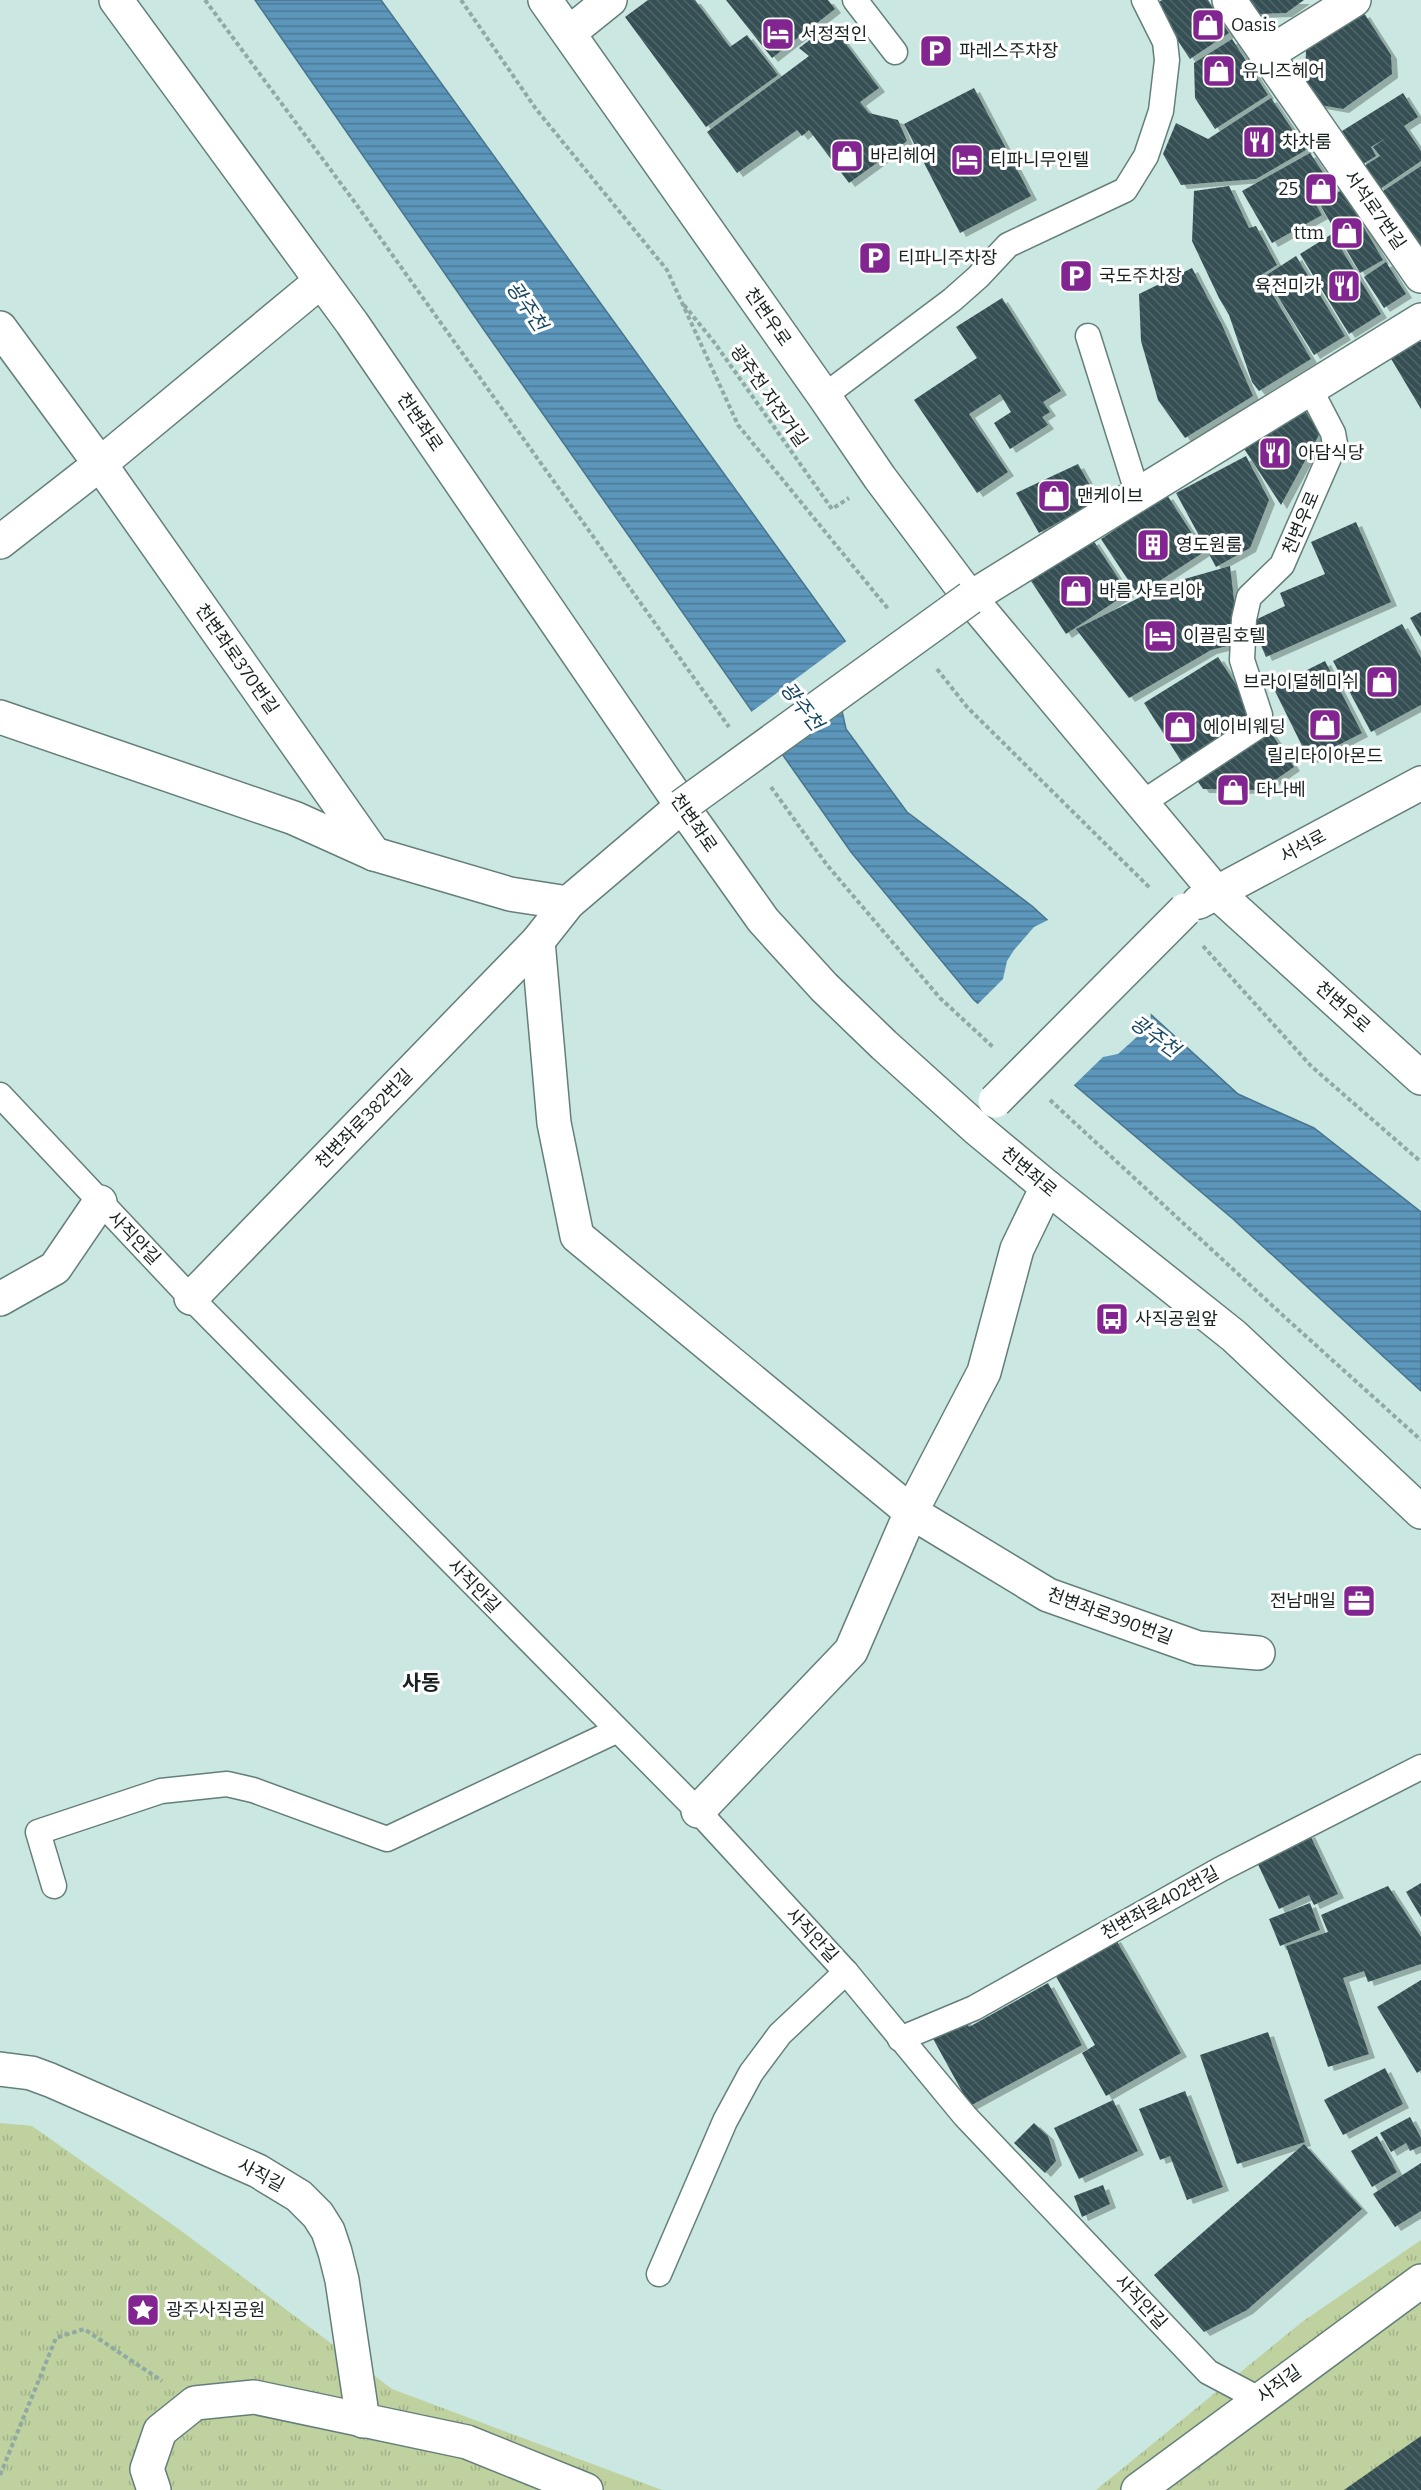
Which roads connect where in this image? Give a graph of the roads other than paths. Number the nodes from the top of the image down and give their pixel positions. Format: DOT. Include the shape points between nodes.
graph roads {
  1 [pos="116,0"];
  2 [pos="545,0"];
  3 [pos="610,0"];
  4 [pos="855,0"];
  5 [pos="1144,0"];
  6 [pos="1229,0"];
  7 [pos="1354,0"];
  8 [pos="569,33"];
  9 [pos="895,52"];
  10 [pos="1266,55"];
  11 [pos="1421,276"];
  12 [pos="321,281"];
  13 [pos="1421,320"];
  14 [pos="0,328"];
  15 [pos="1088,336"];
  16 [pos="1310,389"];
  17 [pos="824,396"];
  18 [pos="100,464"];
  19 [pos="1138,495"];
  20 [pos="0,542"];
  21 [pos="970,598"];
  22 [pos="0,717"];
  23 [pos="1421,783"];
  24 [pos="1142,803"];
  25 [pos="682,806"];
  26 [pos="374,854"];
  27 [pos="1216,892"];
  28 [pos="568,903"];
  29 [pos="538,941"];
  30 [pos="1421,1078"];
  31 [pos="0,1095"];
  32 [pos="976,1128"];
  33 [pos="1047,1187"];
  34 [pos="100,1202"];
  35 [pos="191,1298"];
  36 [pos="0,1299"];
  37 [pos="911,1512"];
  38 [pos="1421,1512"];
  39 [pos="1258,1653"];
  40 [pos="616,1731"];
  41 [pos="1421,1767"];
  42 [pos="698,1812"];
  43 [pos="54,1886"];
  44 [pos="846,1972"];
  45 [pos="900,2039"];
  46 [pos="0,2069"];
  47 [pos="659,2274"];
  48 [pos="1421,2281"];
  49 [pos="1259,2399"];
  50 [pos="363,2421"];
  51 [pos="154,2490"];
  52 [pos="586,2490"];
  53 [pos="1138,2490"];
  1 -- 12 [label="street, 천변좌로"];
  2 -- 8 [label="street, 천변우로"];
  3 -- 8 [label="street"];
  4 -- 9 [label="lane"];
  5 -- 17 [label="lane" via="1165,42 1167,60 1161,111 1146,156 1125,190 1008,245 952,300"];
  6 -- 10 [label="street, 서석로7번길"];
  7 -- 10 [label="street"];
  8 -- 17 [label="street, 천변우로"];
  10 -- 11 [label="street, 서석로7번길"];
  12 -- 18 [label="street"];
  12 -- 25 [label="street, 천변좌로"];
  13 -- 16 [label="street"];
  14 -- 18 [label="street, 천변좌로370번길"];
  15 -- 19 [label="lane"];
  16 -- 19 [label="street"];
  16 -- 24 [label="lane, 천변우로" via="1335,444 1282,566 1250,597 1244,619 1242,660 1260,715 1257,727"];
  17 -- 21 [label="street, 천변우로"];
  18 -- 20 [label="street"];
  18 -- 26 [label="street, 천변좌로370번길"];
  19 -- 21 [label="street"];
  21 -- 24 [label="street, 천변우로"];
  21 -- 25 [label="street, 천변좌로382번길, bridge"];
  22 -- 26 [label="street" via="294,818"];
  23 -- 27 [label="street, 서석로"];
  24 -- 27 [label="street, 천변우로"];
  25 -- 28 [label="street, 천변좌로382번길"];
  25 -- 32 [label="street, 천변좌로" via="763,920 816,979"];
  26 -- 28 [label="street" via="510,894"];
  27 -- 30 [label="street, 천변우로"];
  27 -- 32 [label="street, 서석로, bridge" via="1185,910 995,1101"];
  28 -- 29 [label="street, 천변좌로382번길"];
  29 -- 35 [label="street, 천변좌로382번길"];
  29 -- 37 [label="street, 천변좌로390번길" via="554,1123 577,1236"];
  31 -- 34 [label="lane, 사직안길"];
  32 -- 33 [label="street, 천변좌로"];
  33 -- 37 [label="street" via="1017,1249 984,1372"];
  33 -- 38 [label="street, 천변좌로" via="1234,1336"];
  34 -- 35 [label="lane, 사직안길"];
  34 -- 36 [label="street, 사직안길" via="55,1268"];
  35 -- 40 [label="lane, 사직안길"];
  37 -- 39 [label="street, 천변좌로390번길" via="1048,1595 1198,1648"];
  37 -- 42 [label="street" via="851,1651"];
  40 -- 42 [label="lane, 사직안길"];
  40 -- 43 [label="lane" via="387,1839 253,1790 226,1784 161,1791 38,1832"];
  41 -- 45 [label="lane, 천변좌로402번길" via="1221,1869 974,2008"];
  42 -- 44 [label="lane, 사직안길"];
  44 -- 45 [label="lane, 사직안길"];
  44 -- 47 [label="lane, 사직안길" via="780,2034 751,2073 725,2121"];
  45 -- 49 [label="lane, 사직안길" via="965,2116 1208,2372"];
  46 -- 50 [label="street, 사직길" via="50,2080 258,2171 299,2196 318,2215 335,2252"];
  48 -- 49 [label="street, 사직길"];
  49 -- 53 [label="street, 사직길"];
  50 -- 51 [label="street" via="254,2397 195,2403 160,2432 147,2469"];
  50 -- 52 [label="street" via="467,2442"];
}
